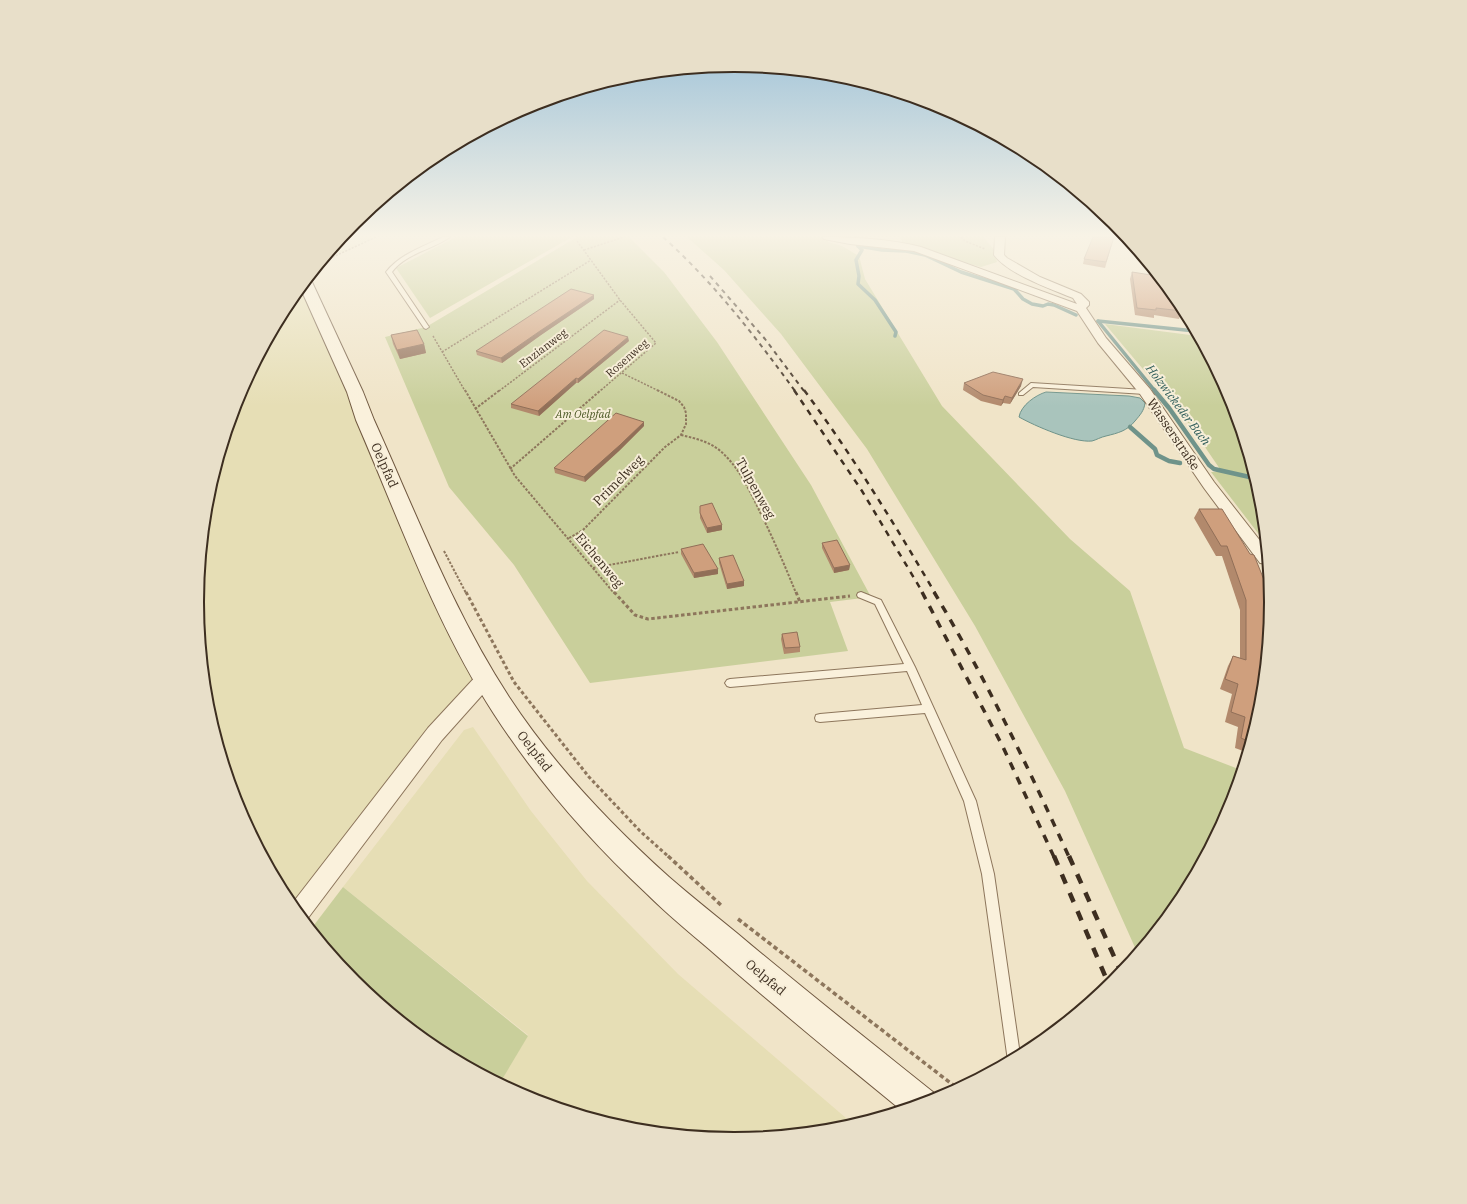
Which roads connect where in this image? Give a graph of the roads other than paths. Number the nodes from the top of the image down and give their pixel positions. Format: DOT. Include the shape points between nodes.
graph roads {
  1 [pos="310,293"];
  2 [pos="403,293"];
  3 [pos="1045,293"];
  4 [pos="1070,293"];
  5 [pos="1082,306"];
  6 [pos="426,327"];
  7 [pos="1145,392"];
  8 [pos="1021,394"];
  9 [pos="1261,553"];
  10 [pos="861,595"];
  11 [pos="910,667"];
  12 [pos="485,679"];
  13 [pos="730,683"];
  14 [pos="927,709"];
  15 [pos="820,718"];
  16 [pos="302,909"];
  17 [pos="1013,1052"];
  18 [pos="916,1100"];
  1 -- 12 [label="street, Oelpfad" via="448,608"];
  2 -- 6 [label="lane"];
  3 -- 5 [label="street"];
  4 -- 5 [label="street, Wasserstraße" via="1077,296"];
  5 -- 7 [label="street, Wasserstraße" via="1102,340"];
  7 -- 8 [label="lane" via="1031,385"];
  7 -- 9 [label="street, Wasserstraße" via="1209,485"];
  10 -- 11 [label="lane" via="878,602"];
  11 -- 13 [label="lane"];
  11 -- 14 [label="lane"];
  12 -- 16 [label="street" via="435,734"];
  12 -- 18 [label="street, Oelpfad" via="521,734 570,795 612,841 658,885 755,969"];
  14 -- 15 [label="lane"];
  14 -- 17 [label="lane" via="970,801 988,874"];
}
